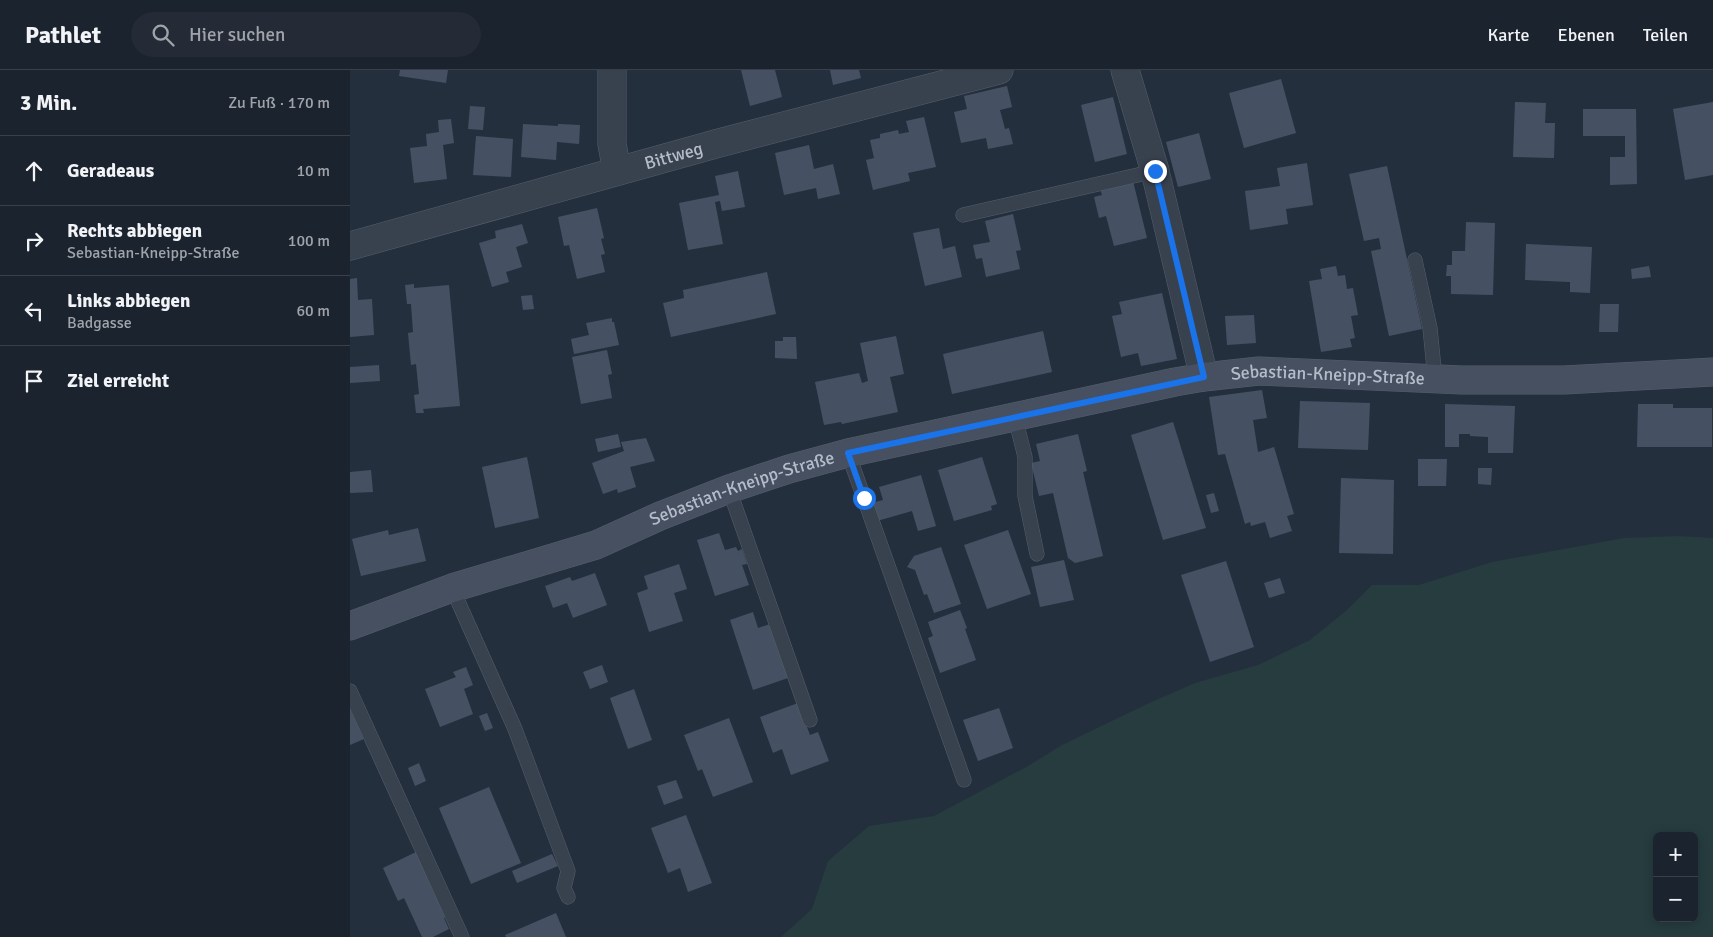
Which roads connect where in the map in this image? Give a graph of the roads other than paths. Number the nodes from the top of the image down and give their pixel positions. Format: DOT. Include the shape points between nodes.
graph roads {
  1 [pos="612,70"];
  2 [pos="999,70"];
  3 [pos="1125,70"];
  4 [pos="617,171"];
  5 [pos="1155,171"];
  6 [pos="963,215"];
  7 [pos="350,246"];
  8 [pos="1415,260"];
  9 [pos="1713,372"];
  10 [pos="1204,377"];
  11 [pos="1435,379"];
  12 [pos="1015,417"];
  13 [pos="848,453"];
  14 [pos="729,489"];
  15 [pos="1037,554"];
  16 [pos="452,588"];
  17 [pos="350,626"];
  18 [pos="350,691"];
  19 [pos="810,720"];
  20 [pos="964,780"];
  21 [pos="568,897"];
  22 [pos="462,937"];
  1 -- 4 [label="street" via="612,144"];
  2 -- 4 [label="street, Bittweg"];
  3 -- 5 [label="street"];
  4 -- 7 [label="street, Bittweg"];
  5 -- 6 [label="lane"];
  5 -- 10 [label="street"];
  8 -- 11 [label="lane" via="1430,328"];
  9 -- 11 [label="main road, Sebastian-Kneipp-Straße" via="1564,380"];
  10 -- 11 [label="main road, Sebastian-Kneipp-Straße" via="1259,371"];
  10 -- 12 [label="main road, Sebastian-Kneipp-Straße"];
  12 -- 13 [label="main road, Sebastian-Kneipp-Straße"];
  12 -- 15 [label="lane" via="1025,457 1025,496"];
  13 -- 14 [label="main road, Sebastian-Kneipp-Straße" via="789,468"];
  13 -- 20 [label="lane"];
  14 -- 16 [label="main road, Sebastian-Kneipp-Straße" via="596,545"];
  14 -- 19 [label="lane"];
  16 -- 17 [label="main road, Sebastian-Kneipp-Straße"];
  16 -- 21 [label="lane" via="515,729 568,871 564,888"];
  18 -- 22 [label="lane"];
}
